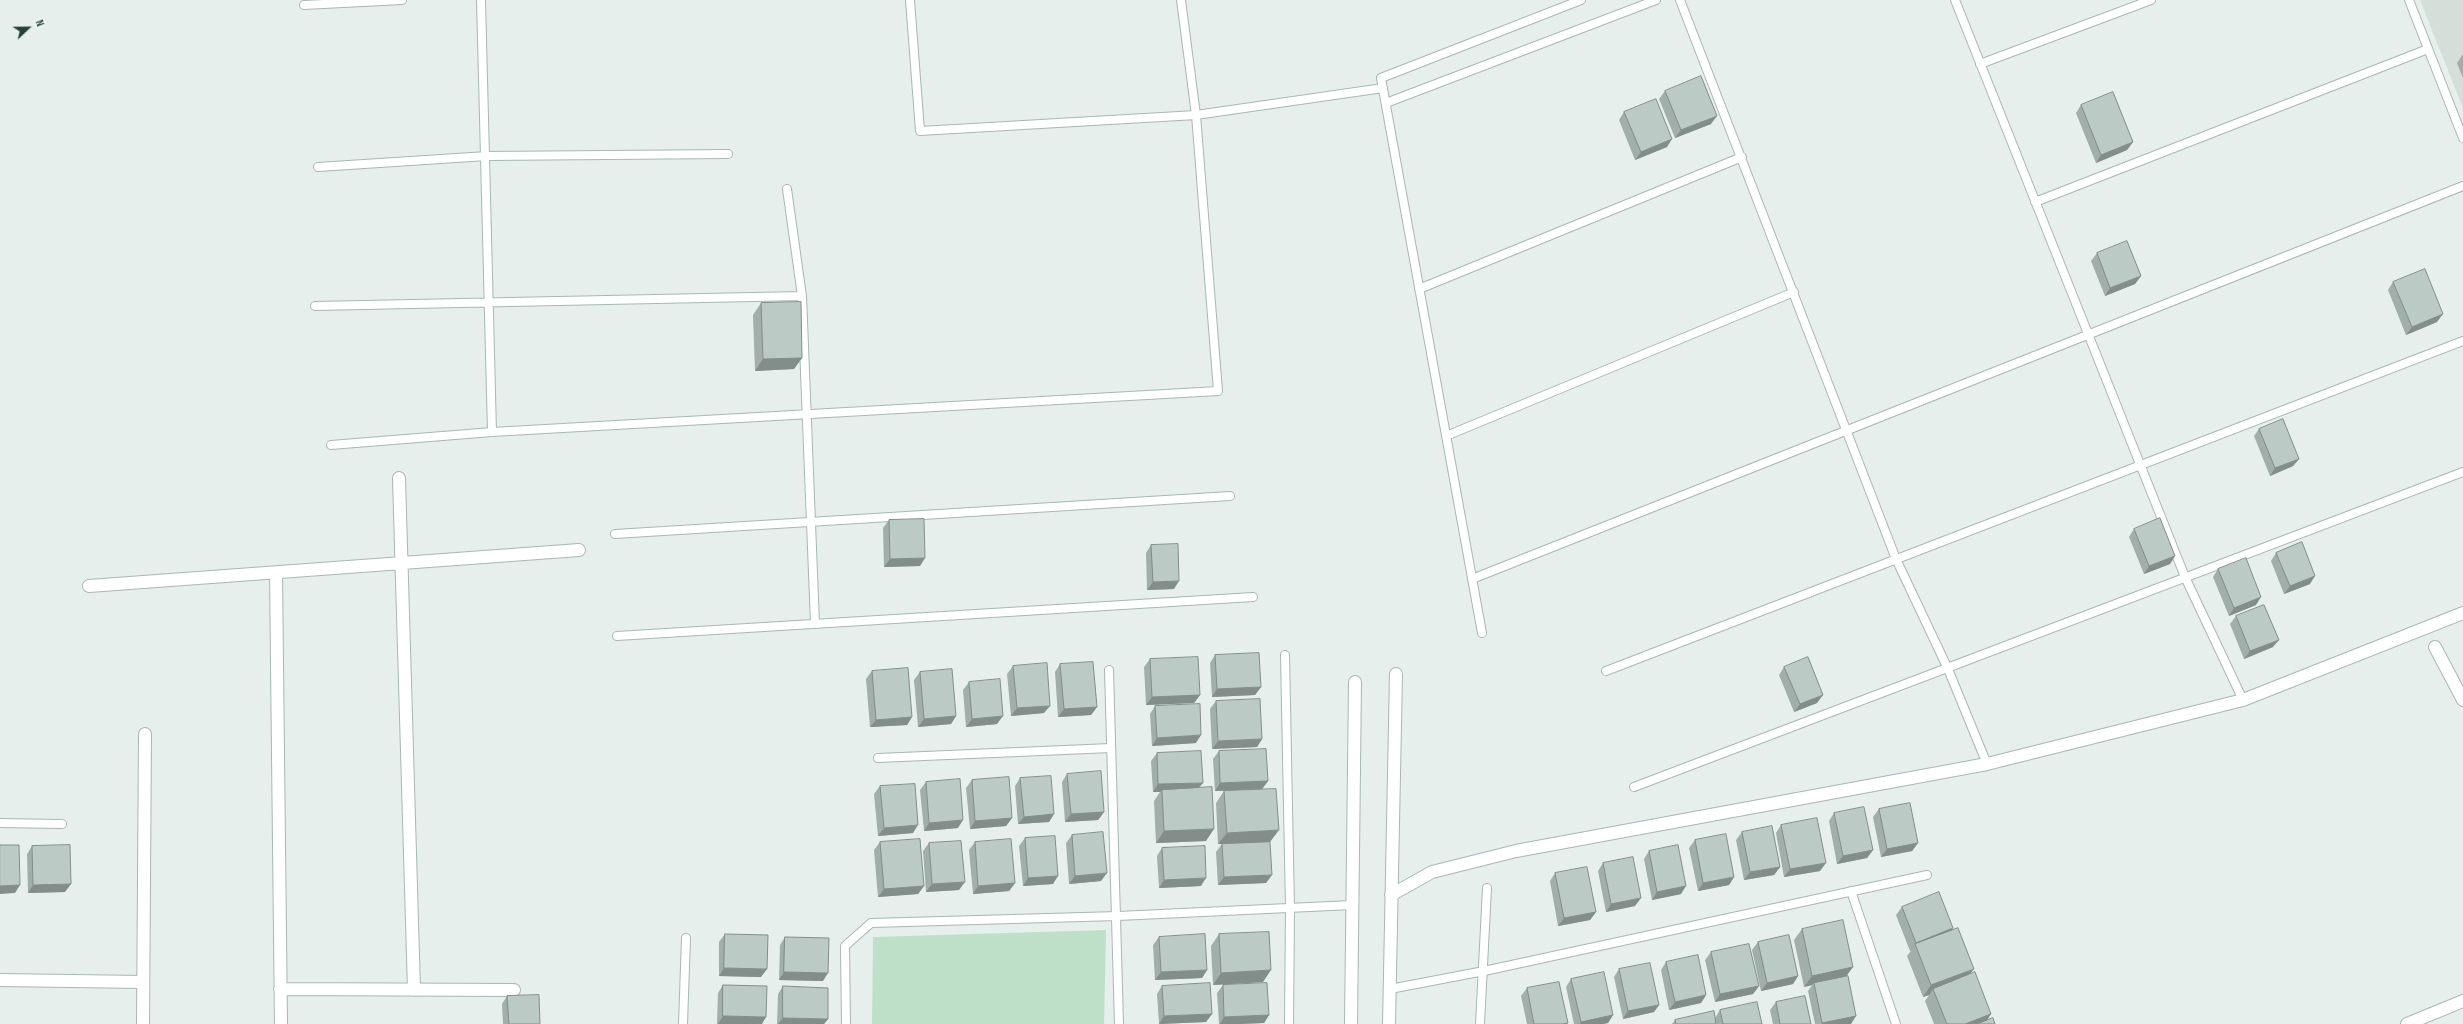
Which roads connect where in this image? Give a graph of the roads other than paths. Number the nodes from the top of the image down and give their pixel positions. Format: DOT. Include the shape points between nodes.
graph roads {
  1 [pos="402,0"];
  2 [pos="481,0"];
  3 [pos="910,0"];
  4 [pos="1182,0"];
  5 [pos="1581,0"];
  6 [pos="1656,0"];
  7 [pos="1680,0"];
  8 [pos="1954,0"];
  9 [pos="2150,0"];
  10 [pos="2409,0"];
  11 [pos="304,5"];
  12 [pos="2428,49"];
  13 [pos="1980,64"];
  14 [pos="1383,88"];
  15 [pos="1386,103"];
  16 [pos="1196,115"];
  17 [pos="2463,138"];
  18 [pos="728,154"];
  19 [pos="487,156"];
  20 [pos="1742,157"];
  21 [pos="318,167"];
  22 [pos="2463,186"];
  23 [pos="787,189"];
  24 [pos="2035,202"];
  25 [pos="1419,289"];
  26 [pos="1794,292"];
  27 [pos="802,296"];
  28 [pos="487,303"];
  29 [pos="315,306"];
  30 [pos="2088,335"];
  31 [pos="2463,340"];
  32 [pos="807,415"];
  33 [pos="1846,431"];
  34 [pos="492,432"];
  35 [pos="1446,436"];
  36 [pos="331,445"];
  37 [pos="2140,465"];
  38 [pos="2463,472"];
  39 [pos="399,478"];
  40 [pos="1230,496"];
  41 [pos="811,522"];
  42 [pos="615,534"];
  43 [pos="579,550"];
  44 [pos="1896,559"];
  45 [pos="402,563"];
  46 [pos="276,572"];
  47 [pos="2185,577"];
  48 [pos="1472,579"];
  49 [pos="89,586"];
  50 [pos="1253,598"];
  51 [pos="2463,613"];
  52 [pos="815,624"];
  53 [pos="1482,633"];
  54 [pos="617,636"];
  55 [pos="2435,647"];
  56 [pos="1285,655"];
  57 [pos="1948,669"];
  58 [pos="1109,670"];
  59 [pos="1606,671"];
  60 [pos="1396,674"];
  61 [pos="1355,682"];
  62 [pos="2243,700"];
  63 [pos="2463,700"];
  64 [pos="145,734"];
  65 [pos="1111,748"];
  66 [pos="878,758"];
  67 [pos="1987,764"];
  68 [pos="1634,787"];
  69 [pos="0,823"];
  70 [pos="62,824"];
  71 [pos="1927,875"];
  72 [pos="1487,888"];
  73 [pos="1851,891"];
  74 [pos="1390,895"];
  75 [pos="1352,905"];
  76 [pos="1290,908"];
  77 [pos="1118,916"];
  78 [pos="686,938"];
  79 [pos="1484,971"];
  80 [pos="0,980"];
  81 [pos="143,982"];
  82 [pos="1390,988"];
  83 [pos="280,989"];
  84 [pos="414,990"];
  85 [pos="514,990"];
  86 [pos="2463,1001"];
  87 [pos="143,1024"];
  88 [pos="281,1024"];
  89 [pos="683,1024"];
  90 [pos="846,1024"];
  91 [pos="1119,1024"];
  92 [pos="1289,1024"];
  93 [pos="1351,1024"];
  94 [pos="1389,1024"];
  95 [pos="1480,1024"];
  96 [pos="1896,1024"];
  97 [pos="2407,1024"];
  1 -- 11 [label="lane"];
  2 -- 19 [label="lane"];
  3 -- 16 [label="lane" via="920,131"];
  4 -- 16 [label="lane"];
  5 -- 14 [label="lane" via="1381,78"];
  6 -- 15 [label="lane"];
  7 -- 20 [label="lane"];
  8 -- 13 [label="lane"];
  9 -- 13 [label="lane"];
  10 -- 12 [label="lane"];
  12 -- 17 [label="lane"];
  12 -- 24 [label="lane"];
  13 -- 24 [label="lane"];
  14 -- 15 [label="lane"];
  14 -- 16 [label="lane"];
  15 -- 25 [label="lane"];
  16 -- 32 [label="lane" via="1218,391"];
  18 -- 19 [label="lane"];
  19 -- 21 [label="lane"];
  19 -- 28 [label="lane"];
  20 -- 25 [label="lane"];
  20 -- 26 [label="lane"];
  22 -- 30 [label="lane"];
  23 -- 27 [label="lane"];
  24 -- 30 [label="lane"];
  25 -- 35 [label="lane"];
  26 -- 33 [label="lane"];
  26 -- 35 [label="lane"];
  27 -- 28 [label="lane"];
  27 -- 32 [label="lane"];
  28 -- 29 [label="lane"];
  28 -- 34 [label="lane"];
  30 -- 33 [label="lane"];
  30 -- 37 [label="lane"];
  31 -- 37 [label="lane"];
  32 -- 34 [label="lane"];
  32 -- 41 [label="lane"];
  33 -- 44 [label="lane"];
  33 -- 48 [label="lane"];
  34 -- 36 [label="lane"];
  35 -- 48 [label="lane"];
  37 -- 44 [label="lane"];
  37 -- 47 [label="lane"];
  38 -- 47 [label="lane"];
  39 -- 45 [label="street"];
  40 -- 41 [label="lane"];
  41 -- 42 [label="lane"];
  41 -- 52 [label="lane"];
  43 -- 45 [label="street"];
  44 -- 57 [label="lane"];
  44 -- 59 [label="lane"];
  45 -- 46 [label="street"];
  45 -- 84 [label="street"];
  46 -- 49 [label="street"];
  46 -- 83 [label="street"];
  47 -- 57 [label="lane"];
  47 -- 62 [label="lane"];
  48 -- 53 [label="lane"];
  50 -- 52 [label="lane"];
  51 -- 62 [label="street"];
  52 -- 54 [label="lane"];
  55 -- 63 [label="street"];
  56 -- 76 [label="lane"];
  57 -- 67 [label="lane"];
  57 -- 68 [label="lane"];
  58 -- 65 [label="lane"];
  60 -- 74 [label="street"];
  61 -- 75 [label="street"];
  62 -- 67 [label="street"];
  64 -- 81 [label="street"];
  65 -- 66 [label="lane"];
  65 -- 77 [label="lane"];
  67 -- 74 [label="street" via="1516,851 1432,872"];
  69 -- 70 [label="lane"];
  71 -- 73 [label="lane"];
  72 -- 79 [label="lane"];
  73 -- 79 [label="lane"];
  73 -- 96 [label="lane"];
  74 -- 82 [label="street"];
  75 -- 76 [label="lane"];
  75 -- 93 [label="street"];
  76 -- 77 [label="lane"];
  76 -- 92 [label="lane"];
  77 -- 90 [label="lane" via="871,923 845,946"];
  77 -- 91 [label="lane"];
  78 -- 89 [label="lane"];
  79 -- 82 [label="lane"];
  79 -- 95 [label="lane"];
  80 -- 81 [label="street"];
  81 -- 87 [label="street"];
  82 -- 94 [label="street"];
  83 -- 84 [label="street"];
  83 -- 88 [label="street"];
  84 -- 85 [label="street"];
  86 -- 97 [label="street"];
}
